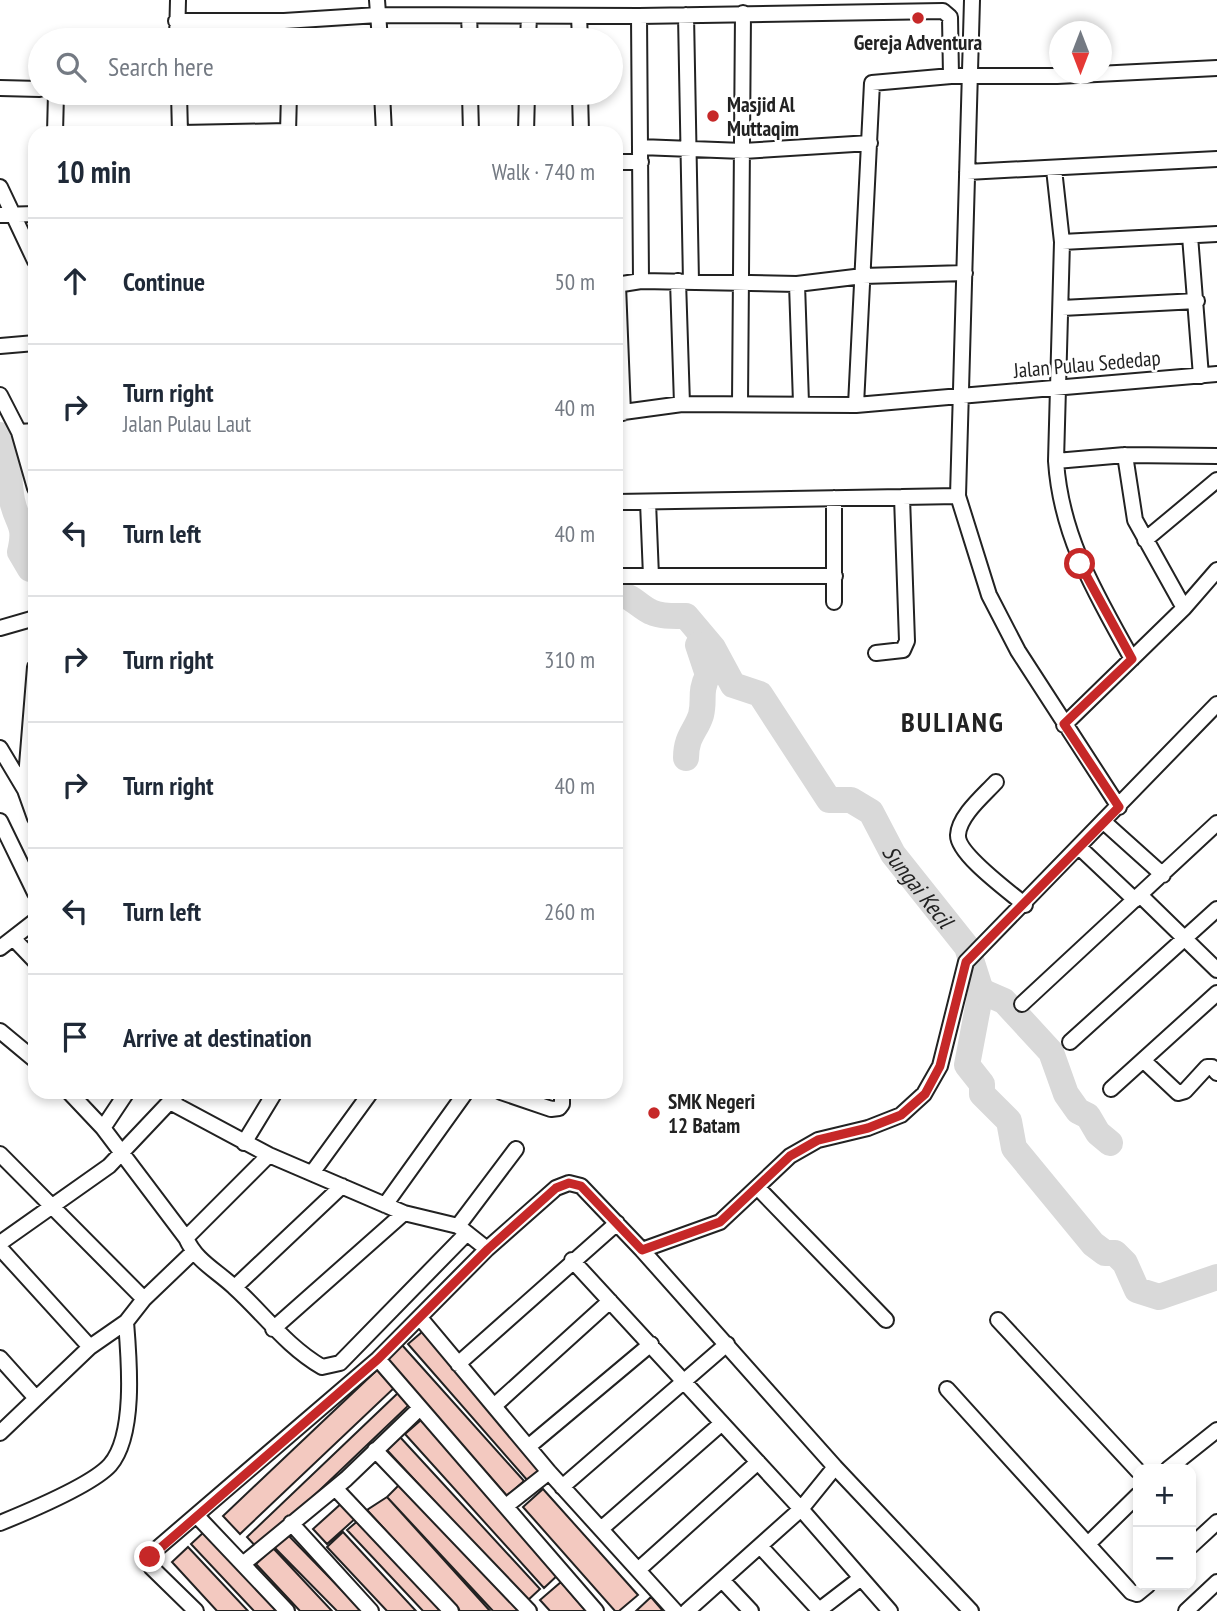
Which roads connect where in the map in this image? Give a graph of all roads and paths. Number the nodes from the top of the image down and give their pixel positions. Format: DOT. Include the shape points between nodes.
graph roads {
  1 [pos="178,0"];
  2 [pos="972,0"];
  3 [pos="378,7"];
  4 [pos="743,13"];
  5 [pos="686,15"];
  6 [pos="470,16"];
  7 [pos="529,16"];
  8 [pos="579,16"];
  9 [pos="639,16"];
  10 [pos="176,21"];
  11 [pos="284,21"];
  12 [pos="176,28"];
  13 [pos="285,28"];
  14 [pos="379,28"];
  15 [pos="470,28"];
  16 [pos="528,28"];
  17 [pos="580,28"];
  18 [pos="1217,68"];
  19 [pos="951,76"];
  20 [pos="969,76"];
  21 [pos="0,88"];
  22 [pos="28,89"];
  23 [pos="56,105"];
  24 [pos="180,105"];
  25 [pos="289,105"];
  26 [pos="383,105"];
  27 [pos="470,105"];
  28 [pos="527,105"];
  29 [pos="580,105"];
  30 [pos="55,126"];
  31 [pos="181,126"];
  32 [pos="288,126"];
  33 [pos="384,126"];
  34 [pos="471,126"];
  35 [pos="526,126"];
  36 [pos="581,126"];
  37 [pos="870,143"];
  38 [pos="688,149"];
  39 [pos="743,151"];
  40 [pos="641,155"];
  41 [pos="1217,159"];
  42 [pos="623,160"];
  43 [pos="1054,169"];
  44 [pos="967,172"];
  45 [pos="0,187"];
  46 [pos="6,214"];
  47 [pos="28,214"];
  48 [pos="1217,234"];
  49 [pos="1190,236"];
  50 [pos="1062,242"];
  51 [pos="28,250"];
  52 [pos="965,274"];
  53 [pos="863,276"];
  54 [pos="641,281"];
  55 [pos="685,281"];
  56 [pos="623,284"];
  57 [pos="797,284"];
  58 [pos="740,285"];
  59 [pos="1197,301"];
  60 [pos="1062,307"];
  61 [pos="28,344"];
  62 [pos="0,346"];
  63 [pos="1217,374"];
  64 [pos="1201,376"];
  65 [pos="1060,387"];
  66 [pos="0,395"];
  67 [pos="961,396"];
  68 [pos="801,403"];
  69 [pos="682,404"];
  70 [pos="740,404"];
  71 [pos="856,405"];
  72 [pos="623,413"];
  73 [pos="28,431"];
  74 [pos="19,432"];
  75 [pos="1125,455"];
  76 [pos="1217,456"];
  77 [pos="1056,461"];
  78 [pos="28,464"];
  79 [pos="1217,480"];
  80 [pos="958,496"];
  81 [pos="902,497"];
  82 [pos="834,498"];
  83 [pos="623,502"];
  84 [pos="648,502"];
  85 [pos="1145,540"];
  86 [pos="1217,570"];
  87 [pos="623,576"];
  88 [pos="651,576"];
  89 [pos="835,576"];
  90 [pos="834,602"];
  91 [pos="1184,608"];
  92 [pos="28,620"];
  93 [pos="0,628"];
  94 [pos="876,653"];
  95 [pos="1132,659"];
  96 [pos="1217,704"];
  97 [pos="1064,724"];
  98 [pos="0,748"];
  99 [pos="28,752"];
  100 [pos="996,782"];
  101 [pos="25,789"];
  102 [pos="28,796"];
  103 [pos="1119,807"];
  104 [pos="0,821"];
  105 [pos="1104,822"];
  106 [pos="1217,823"];
  107 [pos="1080,848"];
  108 [pos="1163,875"];
  109 [pos="28,879"];
  110 [pos="1138,898"];
  111 [pos="1025,905"];
  112 [pos="1217,909"];
  113 [pos="28,926"];
  114 [pos="13,938"];
  115 [pos="1186,938"];
  116 [pos="0,948"];
  117 [pos="28,954"];
  118 [pos="1217,970"];
  119 [pos="1217,993"];
  120 [pos="1023,1004"];
  121 [pos="0,1031"];
  122 [pos="1070,1042"];
  123 [pos="28,1054"];
  124 [pos="1144,1061"];
  125 [pos="1217,1073"];
  126 [pos="1111,1089"];
  127 [pos="76,1099"];
  128 [pos="122,1099"];
  129 [pos="173,1099"];
  130 [pos="178,1099"];
  131 [pos="271,1099"];
  132 [pos="366,1099"];
  133 [pos="461,1099"];
  134 [pos="524,1099"];
  135 [pos="562,1099"];
  136 [pos="103,1128"];
  137 [pos="244,1143"];
  138 [pos="516,1149"];
  139 [pos="0,1154"];
  140 [pos="123,1154"];
  141 [pos="269,1155"];
  142 [pos="312,1173"];
  143 [pos="342,1186"];
  144 [pos="758,1188"];
  145 [pos="385,1205"];
  146 [pos="54,1207"];
  147 [pos="404,1213"];
  148 [pos="617,1223"];
  149 [pos="465,1232"];
  150 [pos="186,1238"];
  151 [pos="0,1246"];
  152 [pos="486,1248"];
  153 [pos="642,1250"];
  154 [pos="192,1253"];
  155 [pos="572,1260"];
  156 [pos="235,1287"];
  157 [pos="144,1299"];
  158 [pos="610,1301"];
  159 [pos="421,1319"];
  160 [pos="886,1320"];
  161 [pos="998,1320"];
  162 [pos="126,1322"];
  163 [pos="273,1329"];
  164 [pos="651,1343"];
  165 [pos="727,1344"];
  166 [pos="90,1348"];
  167 [pos="0,1359"];
  168 [pos="378,1359"];
  169 [pos="458,1364"];
  170 [pos="685,1382"];
  171 [pos="947,1389"];
  172 [pos="35,1397"];
  173 [pos="494,1406"];
  174 [pos="420,1408"];
  175 [pos="722,1423"];
  176 [pos="1217,1430"];
  177 [pos="0,1433"];
  178 [pos="528,1447"];
  179 [pos="375,1450"];
  180 [pos="758,1462"];
  181 [pos="1174,1464"];
  182 [pos="1133,1466"];
  183 [pos="835,1467"];
  184 [pos="549,1472"];
  185 [pos="562,1487"];
  186 [pos="335,1488"];
  187 [pos="1133,1500"];
  188 [pos="506,1506"];
  189 [pos="801,1509"];
  190 [pos="197,1516"];
  191 [pos="1217,1522"];
  192 [pos="0,1523"];
  193 [pos="291,1524"];
  194 [pos="601,1529"];
  195 [pos="1196,1541"];
  196 [pos="1089,1543"];
  197 [pos="760,1546"];
  198 [pos="243,1564"];
  199 [pos="638,1570"];
  200 [pos="861,1578"];
  201 [pos="722,1580"];
  202 [pos="1217,1582"];
  203 [pos="1142,1590"];
  204 [pos="196,1611"];
  205 [pos="288,1611"];
  206 [pos="371,1611"];
  207 [pos="451,1611"];
  208 [pos="529,1611"];
  209 [pos="596,1611"];
  210 [pos="675,1611"];
  211 [pos="687,1611"];
  212 [pos="751,1611"];
  213 [pos="819,1611"];
  214 [pos="890,1611"];
  215 [pos="971,1611"];
  216 [pos="1186,1611"];
  1 -- 10 [label="street"];
  2 -- 20 [label="street"];
  3 -- 6 [label="street"];
  3 -- 11 [label="street"];
  3 -- 14 [label="street"];
  4 -- 5 [label="street"];
  4 -- 19 [label="street" via="947,12"];
  4 -- 39 [label="street"];
  5 -- 9 [label="street"];
  5 -- 38 [label="street"];
  6 -- 7 [label="street"];
  6 -- 15 [label="street"];
  7 -- 8 [label="street"];
  7 -- 16 [label="street"];
  8 -- 9 [label="street"];
  8 -- 17 [label="street"];
  9 -- 40 [label="street"];
  10 -- 11 [label="street"];
  10 -- 12 [label="street"];
  11 -- 13 [label="street"];
  18 -- 20 [label="street"];
  19 -- 20 [label="street"];
  19 -- 37 [label="street" via="872,83"];
  20 -- 44 [label="street"];
  21 -- 22 [label="street"];
  23 -- 30 [label="street"];
  24 -- 31 [label="street"];
  25 -- 32 [label="street"];
  26 -- 33 [label="street"];
  27 -- 34 [label="street"];
  28 -- 35 [label="street"];
  29 -- 36 [label="street"];
  37 -- 39 [label="street"];
  37 -- 53 [label="street"];
  38 -- 39 [label="street"];
  38 -- 40 [label="street"];
  38 -- 55 [label="street"];
  39 -- 58 [label="street"];
  40 -- 42 [label="street"];
  40 -- 54 [label="street"];
  41 -- 43 [label="street"];
  43 -- 44 [label="street"];
  43 -- 50 [label="street"];
  44 -- 52 [label="street"];
  45 -- 46 [label="street"];
  46 -- 47 [label="street"];
  46 -- 51 [label="street"];
  48 -- 49 [label="street"];
  49 -- 50 [label="street"];
  49 -- 59 [label="street"];
  50 -- 60 [label="street"];
  52 -- 53 [label="street"];
  52 -- 67 [label="street"];
  53 -- 57 [label="street"];
  53 -- 71 [label="street"];
  54 -- 55 [label="street"];
  54 -- 56 [label="street"];
  55 -- 58 [label="street"];
  55 -- 69 [label="street"];
  57 -- 58 [label="street"];
  57 -- 68 [label="street"];
  58 -- 70 [label="street"];
  59 -- 60 [label="street"];
  59 -- 64 [label="street"];
  60 -- 65 [label="street"];
  61 -- 62 [label="street"];
  63 -- 64 [label="street, Jalan Pulau Sededap"];
  64 -- 65 [label="street, Jalan Pulau Sededap"];
  65 -- 67 [label="street, Jalan Pulau Sededap"];
  65 -- 77 [label="street"];
  66 -- 74 [label="street"];
  67 -- 71 [label="street, Jalan Pulau Sededap"];
  67 -- 80 [label="street"];
  68 -- 70 [label="street, Jalan Pulau Sededap"];
  68 -- 71 [label="street, Jalan Pulau Sededap"];
  69 -- 70 [label="street, Jalan Pulau Sededap"];
  69 -- 72 [label="street, Jalan Pulau Sededap"];
  73 -- 74 [label="street"];
  74 -- 78 [label="street"];
  75 -- 76 [label="street"];
  75 -- 77 [label="street"];
  75 -- 85 [label="street" via="1133,512"];
  77 -- 95 [label="street" via="1058,487 1080,564"];
  79 -- 85 [label="street"];
  80 -- 81 [label="street"];
  80 -- 97 [label="street" via="989,595"];
  81 -- 82 [label="street"];
  81 -- 94 [label="street" via="907,641 897,652"];
  82 -- 84 [label="street"];
  82 -- 89 [label="street"];
  83 -- 84 [label="street"];
  84 -- 88 [label="street"];
  85 -- 91 [label="street"];
  86 -- 91 [label="street"];
  87 -- 88 [label="street"];
  88 -- 89 [label="street"];
  89 -- 90 [label="street"];
  91 -- 95 [label="street"];
  92 -- 93 [label="street"];
  95 -- 97 [label="street"];
  96 -- 103 [label="street"];
  97 -- 103 [label="street"];
  98 -- 101 [label="street"];
  99 -- 101 [label="street"];
  100 -- 111 [label="street" via="963,820 958,842"];
  101 -- 102 [label="street"];
  103 -- 105 [label="street"];
  104 -- 109 [label="street"];
  105 -- 107 [label="street"];
  105 -- 108 [label="street"];
  106 -- 108 [label="street"];
  107 -- 110 [label="street"];
  107 -- 111 [label="street"];
  108 -- 110 [label="street"];
  110 -- 115 [label="street"];
  110 -- 120 [label="street"];
  111 -- 144 [label="street" via="966,962 940,1066 925,1094 901,1115 818,1140 790,1156"];
  112 -- 115 [label="street"];
  113 -- 114 [label="street"];
  114 -- 116 [label="street"];
  114 -- 117 [label="street"];
  115 -- 118 [label="street"];
  115 -- 122 [label="street"];
  119 -- 124 [label="street"];
  121 -- 123 [label="street"];
  124 -- 125 [label="street" via="1178,1093 1207,1067"];
  124 -- 126 [label="street"];
  127 -- 136 [label="street"];
  128 -- 136 [label="street"];
  129 -- 140 [label="street"];
  130 -- 137 [label="street"];
  131 -- 137 [label="street"];
  132 -- 142 [label="street"];
  133 -- 145 [label="street"];
  134 -- 135 [label="street" via="551,1110 559,1108"];
  136 -- 140 [label="street"];
  137 -- 141 [label="street"];
  138 -- 149 [label="street"];
  139 -- 146 [label="street"];
  140 -- 146 [label="street"];
  140 -- 150 [label="street"];
  141 -- 142 [label="street"];
  141 -- 150 [label="street"];
  142 -- 143 [label="street"];
  143 -- 145 [label="street"];
  143 -- 156 [label="street"];
  144 -- 153 [label="street" via="720,1222"];
  144 -- 160 [label="street"];
  145 -- 147 [label="street"];
  146 -- 151 [label="street"];
  146 -- 157 [label="street"];
  147 -- 149 [label="street"];
  147 -- 163 [label="street"];
  148 -- 152 [label="street" via="581,1186 569,1183 556,1188"];
  148 -- 153 [label="street"];
  148 -- 155 [label="street"];
  149 -- 152 [label="street"];
  149 -- 163 [label="street" via="340,1363 319,1365"];
  150 -- 154 [label="street"];
  151 -- 166 [label="street"];
  152 -- 159 [label="street"];
  153 -- 165 [label="street"];
  154 -- 156 [label="street"];
  154 -- 157 [label="street"];
  155 -- 158 [label="street"];
  155 -- 169 [label="street"];
  156 -- 163 [label="street"];
  157 -- 162 [label="street"];
  158 -- 164 [label="street"];
  158 -- 173 [label="street"];
  159 -- 168 [label="street"];
  159 -- 169 [label="street"];
  161 -- 182 [label="street"];
  162 -- 166 [label="street"];
  162 -- 192 [label="street" via="128,1394 120,1446 110,1465"];
  164 -- 170 [label="street"];
  164 -- 178 [label="street"];
  165 -- 170 [label="street"];
  165 -- 183 [label="street"];
  166 -- 172 [label="street"];
  167 -- 172 [label="street"];
  168 -- 174 [label="street"];
  168 -- 190 [label="street"];
  169 -- 173 [label="street"];
  170 -- 175 [label="street"];
  170 -- 185 [label="street"];
  171 -- 196 [label="street"];
  172 -- 177 [label="street"];
  173 -- 178 [label="street"];
  174 -- 179 [label="street"];
  174 -- 188 [label="street"];
  175 -- 180 [label="street"];
  175 -- 194 [label="street"];
  176 -- 181 [label="street"];
  178 -- 184 [label="street"];
  179 -- 186 [label="street"];
  179 -- 208 [label="street"];
  180 -- 189 [label="street"];
  180 -- 199 [label="street"];
  183 -- 189 [label="street"];
  183 -- 215 [label="street"];
  184 -- 185 [label="street"];
  184 -- 188 [label="street"];
  185 -- 194 [label="street"];
  186 -- 193 [label="street"];
  186 -- 207 [label="street"];
  187 -- 196 [label="street"];
  188 -- 209 [label="street"];
  189 -- 197 [label="street"];
  189 -- 200 [label="street"];
  190 -- 198 [label="street"];
  190 -- 204 [label="street" via="152,1553 150,1560 151,1567"];
  191 -- 195 [label="street"];
  193 -- 198 [label="street"];
  193 -- 206 [label="street"];
  194 -- 199 [label="street"];
  196 -- 203 [label="street" via="1131,1592"];
  197 -- 201 [label="street"];
  197 -- 213 [label="street"];
  198 -- 205 [label="street"];
  199 -- 210 [label="street"];
  200 -- 213 [label="street"];
  200 -- 214 [label="street"];
  201 -- 211 [label="street"];
  201 -- 212 [label="street"];
  202 -- 216 [label="street"];
}
